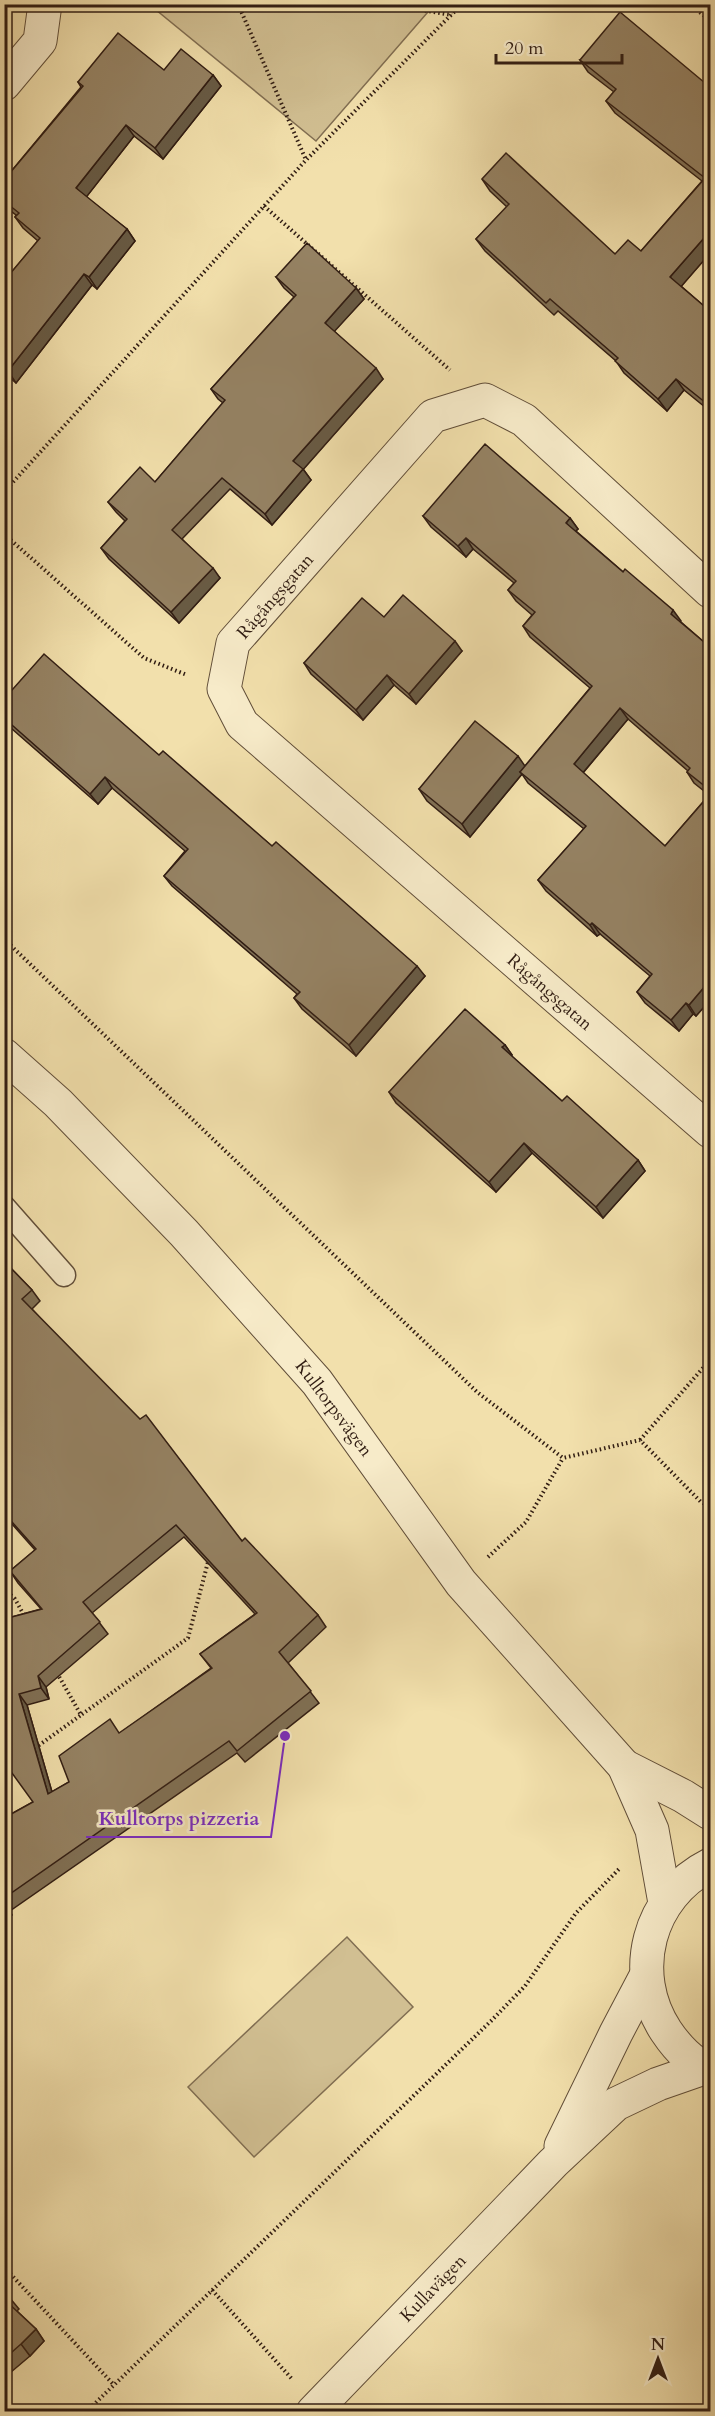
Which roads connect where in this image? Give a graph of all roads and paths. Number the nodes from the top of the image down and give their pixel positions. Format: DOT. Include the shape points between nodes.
graph roads {
  1 [pos="45,4"];
  2 [pos="238,4"];
  3 [pos="385,4"];
  4 [pos="462,4"];
  5 [pos="689,4"];
  6 [pos="453,15"];
  7 [pos="711,20"];
  8 [pos="4,84"];
  9 [pos="306,160"];
  10 [pos="264,206"];
  11 [pos="485,400"];
  12 [pos="4,492"];
  13 [pos="4,534"];
  14 [pos="711,591"];
  15 [pos="224,689"];
  16 [pos="4,939"];
  17 [pos="10,1071"];
  18 [pos="711,1131"];
  19 [pos="4,1207"];
  20 [pos="64,1275"];
  21 [pos="711,1360"];
  22 [pos="640,1440"];
  23 [pos="563,1458"];
  24 [pos="711,1506"];
  25 [pos="208,1562"];
  26 [pos="461,1583"];
  27 [pos="4,1589"];
  28 [pos="26,1618"];
  29 [pos="53,1667"];
  30 [pos="81,1715"];
  31 [pos="33,1749"];
  32 [pos="14,1762"];
  33 [pos="624,1766"];
  34 [pos="4,1769"];
  35 [pos="711,1813"];
  36 [pos="652,1830"];
  37 [pos="711,1866"];
  38 [pos="665,1903"];
  39 [pos="645,1978"];
  40 [pos="707,2069"];
  41 [pos="553,2163"];
  42 [pos="4,2266"];
  43 [pos="212,2290"];
  44 [pos="114,2385"];
  45 [pos="315,2409"];
  46 [pos="86,2412"];
  1 -- 8 [label="street" via="40,42"];
  2 -- 9 [label="path"];
  3 -- 6 [label="path"];
  4 -- 6 [label="path"];
  5 -- 7 [label="path"];
  6 -- 9 [label="path"];
  9 -- 10 [label="path"];
  10 -- 11 [label="path"];
  10 -- 12 [label="path"];
  11 -- 14 [label="street" via="524,420"];
  11 -- 15 [label="street, Rågångsgatan" via="433,416 233,643"];
  13 -- 15 [label="path" via="144,658"];
  15 -- 18 [label="street, Rågångsgatan" via="242,724"];
  16 -- 23 [label="path" via="477,1392"];
  17 -- 26 [label="street, Kulltorpsvägen" via="58,1103 184,1233 317,1382"];
  19 -- 20 [label="lane"];
  21 -- 22 [label="path"];
  22 -- 23 [label="path"];
  22 -- 24 [label="path" via="701,1502"];
  23 -- 26 [label="path" via="526,1522"];
  25 -- 30 [label="path" via="188,1638"];
  26 -- 33 [label="street, Kulltorpsvägen"];
  27 -- 28 [label="path"];
  29 -- 30 [label="path"];
  30 -- 31 [label="path"];
  32 -- 34 [label="path"];
  33 -- 35 [label="street, Kulltorpsvägen"];
  33 -- 36 [label="street, Kulltorpsvägen"];
  36 -- 38 [label="street, Kulltorpsvägen"];
  36 -- 43 [label="path" via="576,1912 525,1986"];
  37 -- 38 [label="street, Kullavägen" via="684,1882"];
  38 -- 39 [label="street, Kullavägen" via="649,1939"];
  39 -- 40 [label="street, Kullavägen" via="655,2014 675,2045"];
  39 -- 41 [label="street, Kullavägen"];
  40 -- 41 [label="street, Kullavägen" via="658,2084 616,2104"];
  41 -- 45 [label="street, Kullavägen"];
  42 -- 44 [label="path"];
  43 -- 44 [label="path"];
  43 -- 45 [label="path"];
  44 -- 46 [label="path"];
}
